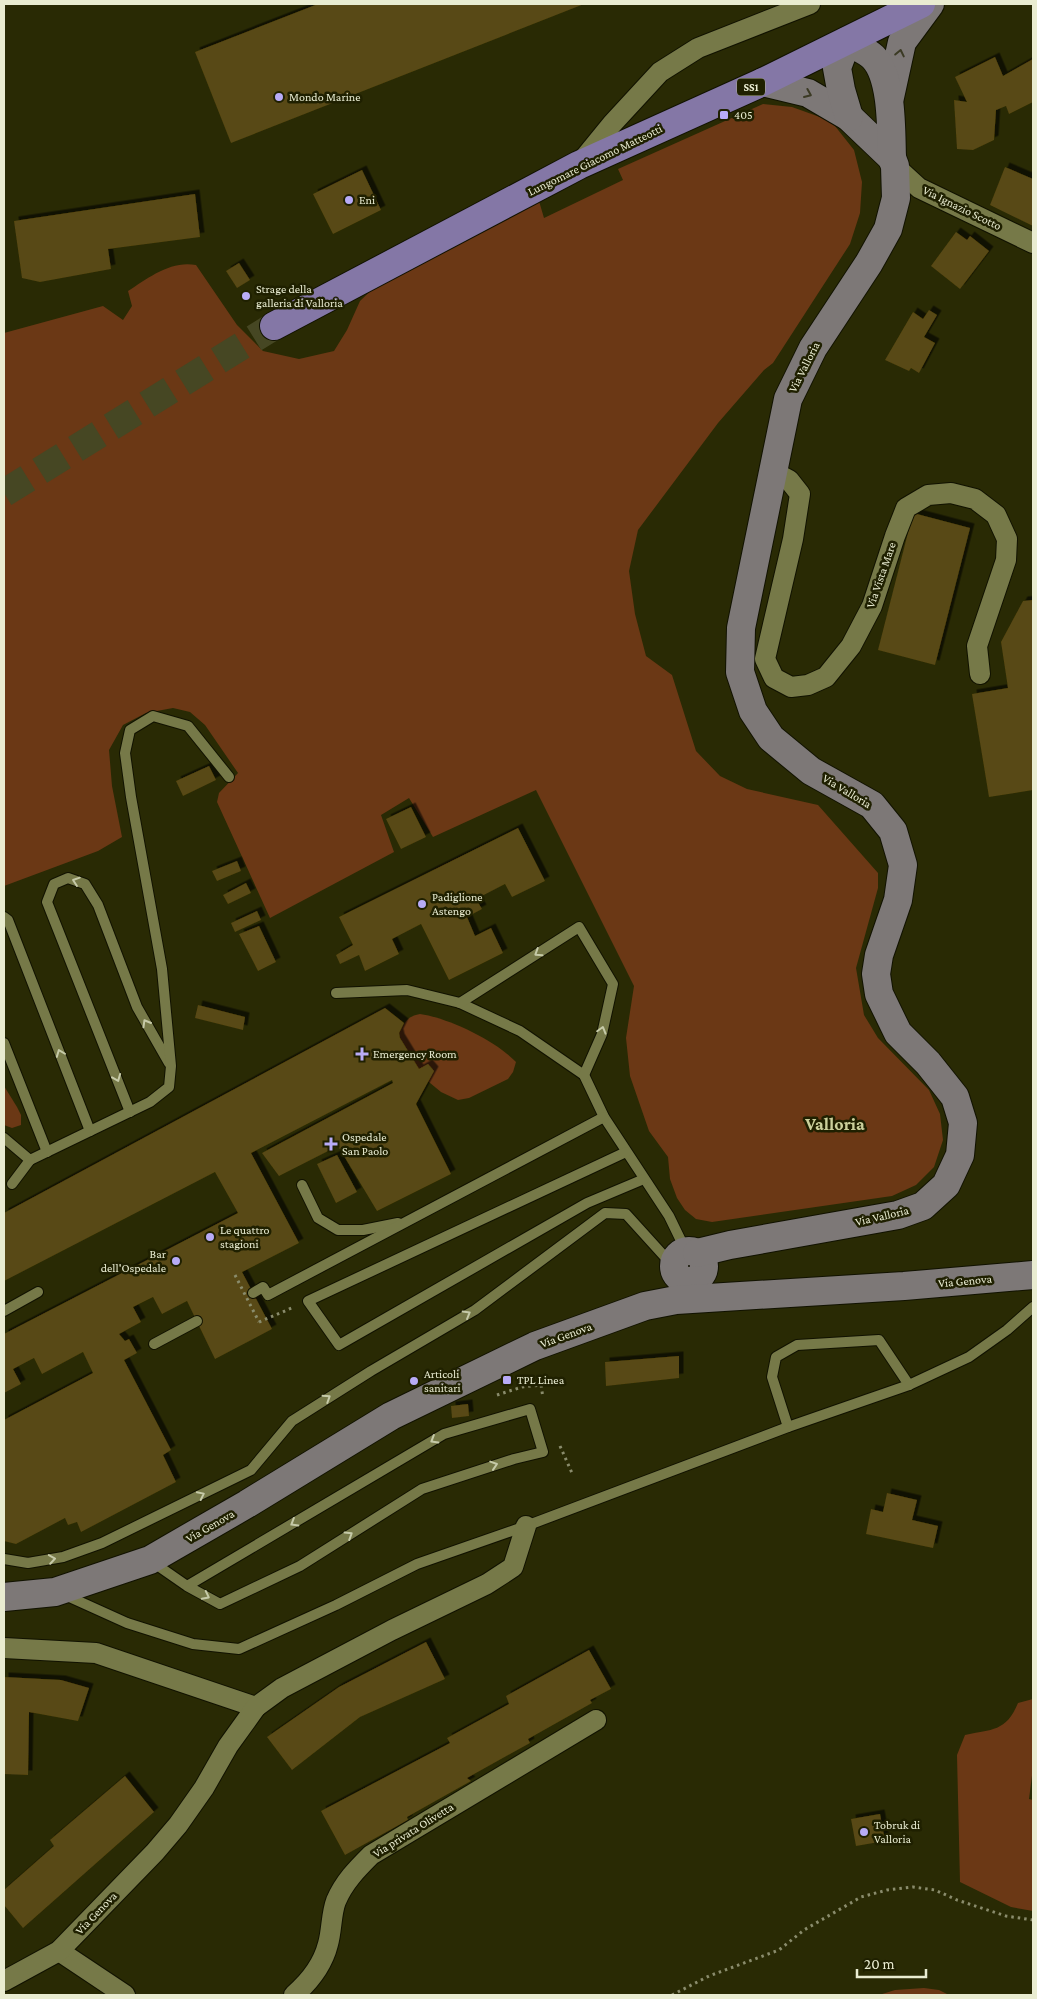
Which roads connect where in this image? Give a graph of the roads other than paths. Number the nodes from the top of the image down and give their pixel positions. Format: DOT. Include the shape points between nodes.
graph roads {
  1 [pos="810,4"];
  2 [pos="921,4"];
  3 [pos="930,4"];
  4 [pos="847,41"];
  5 [pos="763,82"];
  6 [pos="889,100"];
  7 [pos="850,117"];
  8 [pos="893,162"];
  9 [pos="579,165"];
  10 [pos="1033,243"];
  11 [pos="274,326"];
  12 [pos="774,472"];
  13 [pos="980,674"];
  14 [pos="229,777"];
  15 [pos="4,917"];
  16 [pos="336,993"];
  17 [pos="460,1003"];
  18 [pos="5,1048"];
  19 [pos="171,1066"];
  20 [pos="584,1075"];
  21 [pos="130,1112"];
  22 [pos="604,1117"];
  23 [pos="90,1131"];
  24 [pos="4,1138"];
  25 [pos="47,1152"];
  26 [pos="626,1152"];
  27 [pos="30,1160"];
  28 [pos="644,1179"];
  29 [pos="12,1184"];
  30 [pos="302,1185"];
  31 [pos="409,1221"];
  32 [pos="687,1270"];
  33 [pos="1033,1275"];
  34 [pos="38,1292"];
  35 [pos="253,1293"];
  36 [pos="1033,1307"];
  37 [pos="4,1311"];
  38 [pos="197,1321"];
  39 [pos="154,1344"];
  40 [pos="909,1385"];
  41 [pos="788,1427"];
  42 [pos="526,1526"];
  43 [pos="4,1559"];
  44 [pos="150,1560"];
  45 [pos="187,1586"];
  46 [pos="55,1592"];
  47 [pos="4,1597"];
  48 [pos="4,1648"];
  49 [pos="256,1707"];
  50 [pos="596,1720"];
  51 [pos="59,1951"];
  52 [pos="4,1981"];
  53 [pos="124,1995"];
  54 [pos="294,1995"];
  1 -- 9 [label="street" via="698,48 660,72"];
  2 -- 4 [label="main road, Lungomare Giacomo Matteotti / SS1"];
  6 -- 3 [label="street, one-way" via="902,42"];
  4 -- 5 [label="main road, Lungomare Giacomo Matteotti / SS1"];
  4 -- 6 [label="street" via="872,56 880,65"];
  4 -- 7 [label="street" via="837,68"];
  5 -- 7 [label="street, one-way" via="808,93"];
  5 -- 9 [label="main road, Lungomare Giacomo Matteotti / SS1"];
  6 -- 8 [label="street, Via Valloria"];
  7 -- 8 [label="street"];
  8 -- 10 [label="street, Via Ignazio Scotto" via="919,188"];
  8 -- 12 [label="street, Via Valloria" via="896,198 888,229 798,376 788,399"];
  9 -- 11 [label="main road, Lungomare Giacomo Matteotti / SS1"];
  12 -- 13 [label="street, Via Vista Mare" via="789,480 800,494 766,659 774,678 791,687 826,677 851,646 872,606 906,508 928,494 951,493 975,498 996,515 1007,539 1006,560 977,646"];
  12 -- 32 [label="street, Via Valloria" via="741,628 740,672 752,711 771,738 811,770 872,805 893,831 903,866 898,900 879,955 876,974 880,994 898,1033 955,1097 963,1123 960,1155 946,1185 923,1206 898,1215 730,1245"];
  14 -- 19 [label="lane" via="188,726 152,716 130,730 125,753 162,969"];
  23 -- 15 [label="lane, one-way" via="8,920"];
  16 -- 17 [label="lane" via="408,990"];
  17 -- 20 [label="lane" via="520,1031"];
  20 -- 17 [label="lane, one-way" via="602,1034 613,984 578,927"];
  18 -- 25 [label="lane"];
  19 -- 21 [label="lane" via="169,1087"];
  19 -- 21 [label="lane, one-way" via="137,1007 98,905 85,884 68,878 54,884 47,902"];
  20 -- 22 [label="lane"];
  21 -- 23 [label="lane"];
  22 -- 26 [label="lane"];
  22 -- 31 [label="lane"];
  23 -- 25 [label="lane"];
  24 -- 27 [label="lane"];
  25 -- 27 [label="lane"];
  26 -- 28 [label="lane"];
  26 -- 28 [label="lane" via="308,1301 339,1346 587,1203"];
  27 -- 29 [label="lane"];
  28 -- 32 [label="lane" via="669,1216"];
  30 -- 31 [label="lane" via="318,1218 338,1230 364,1230"];
  31 -- 35 [label="lane" via="268,1295 263,1287"];
  32 -- 33 [label="street, Via Genova" via="904,1286"];
  43 -- 32 [label="lane, one-way" via="28,1563 71,1554 102,1543 251,1470 292,1421 363,1375 475,1310 605,1213 626,1214"];
  32 -- 44 [label="street, Via Genova" via="665,1302 645,1306 535,1346 392,1416"];
  34 -- 37 [label="lane"];
  36 -- 40 [label="lane, Via Genova" via="969,1357"];
  38 -- 39 [label="lane"];
  40 -- 41 [label="lane, Via Genova"];
  40 -- 41 [label="lane" via="878,1340 797,1345 776,1357 772,1377"];
  41 -- 42 [label="lane, Via Genova"];
  42 -- 46 [label="lane, Via Genova" via="417,1564 239,1649 193,1644 127,1623"];
  42 -- 49 [label="street, Via Genova" via="512,1567 487,1584 282,1688"];
  44 -- 45 [label="lane"];
  44 -- 46 [label="street, Via Genova"];
  45 -- 45 [label="lane, one-way" via="220,1604 300,1566 422,1489 543,1452 530,1409 444,1434"];
  46 -- 47 [label="street, Via Genova"];
  48 -- 49 [label="street" via="96,1653"];
  49 -- 51 [label="street, Via Genova" via="178,1826"];
  50 -- 54 [label="street, Via privata Olivetta" via="371,1855 347,1880 335,1903 328,1945 316,1971"];
  51 -- 52 [label="street"];
  51 -- 53 [label="street"];
}
